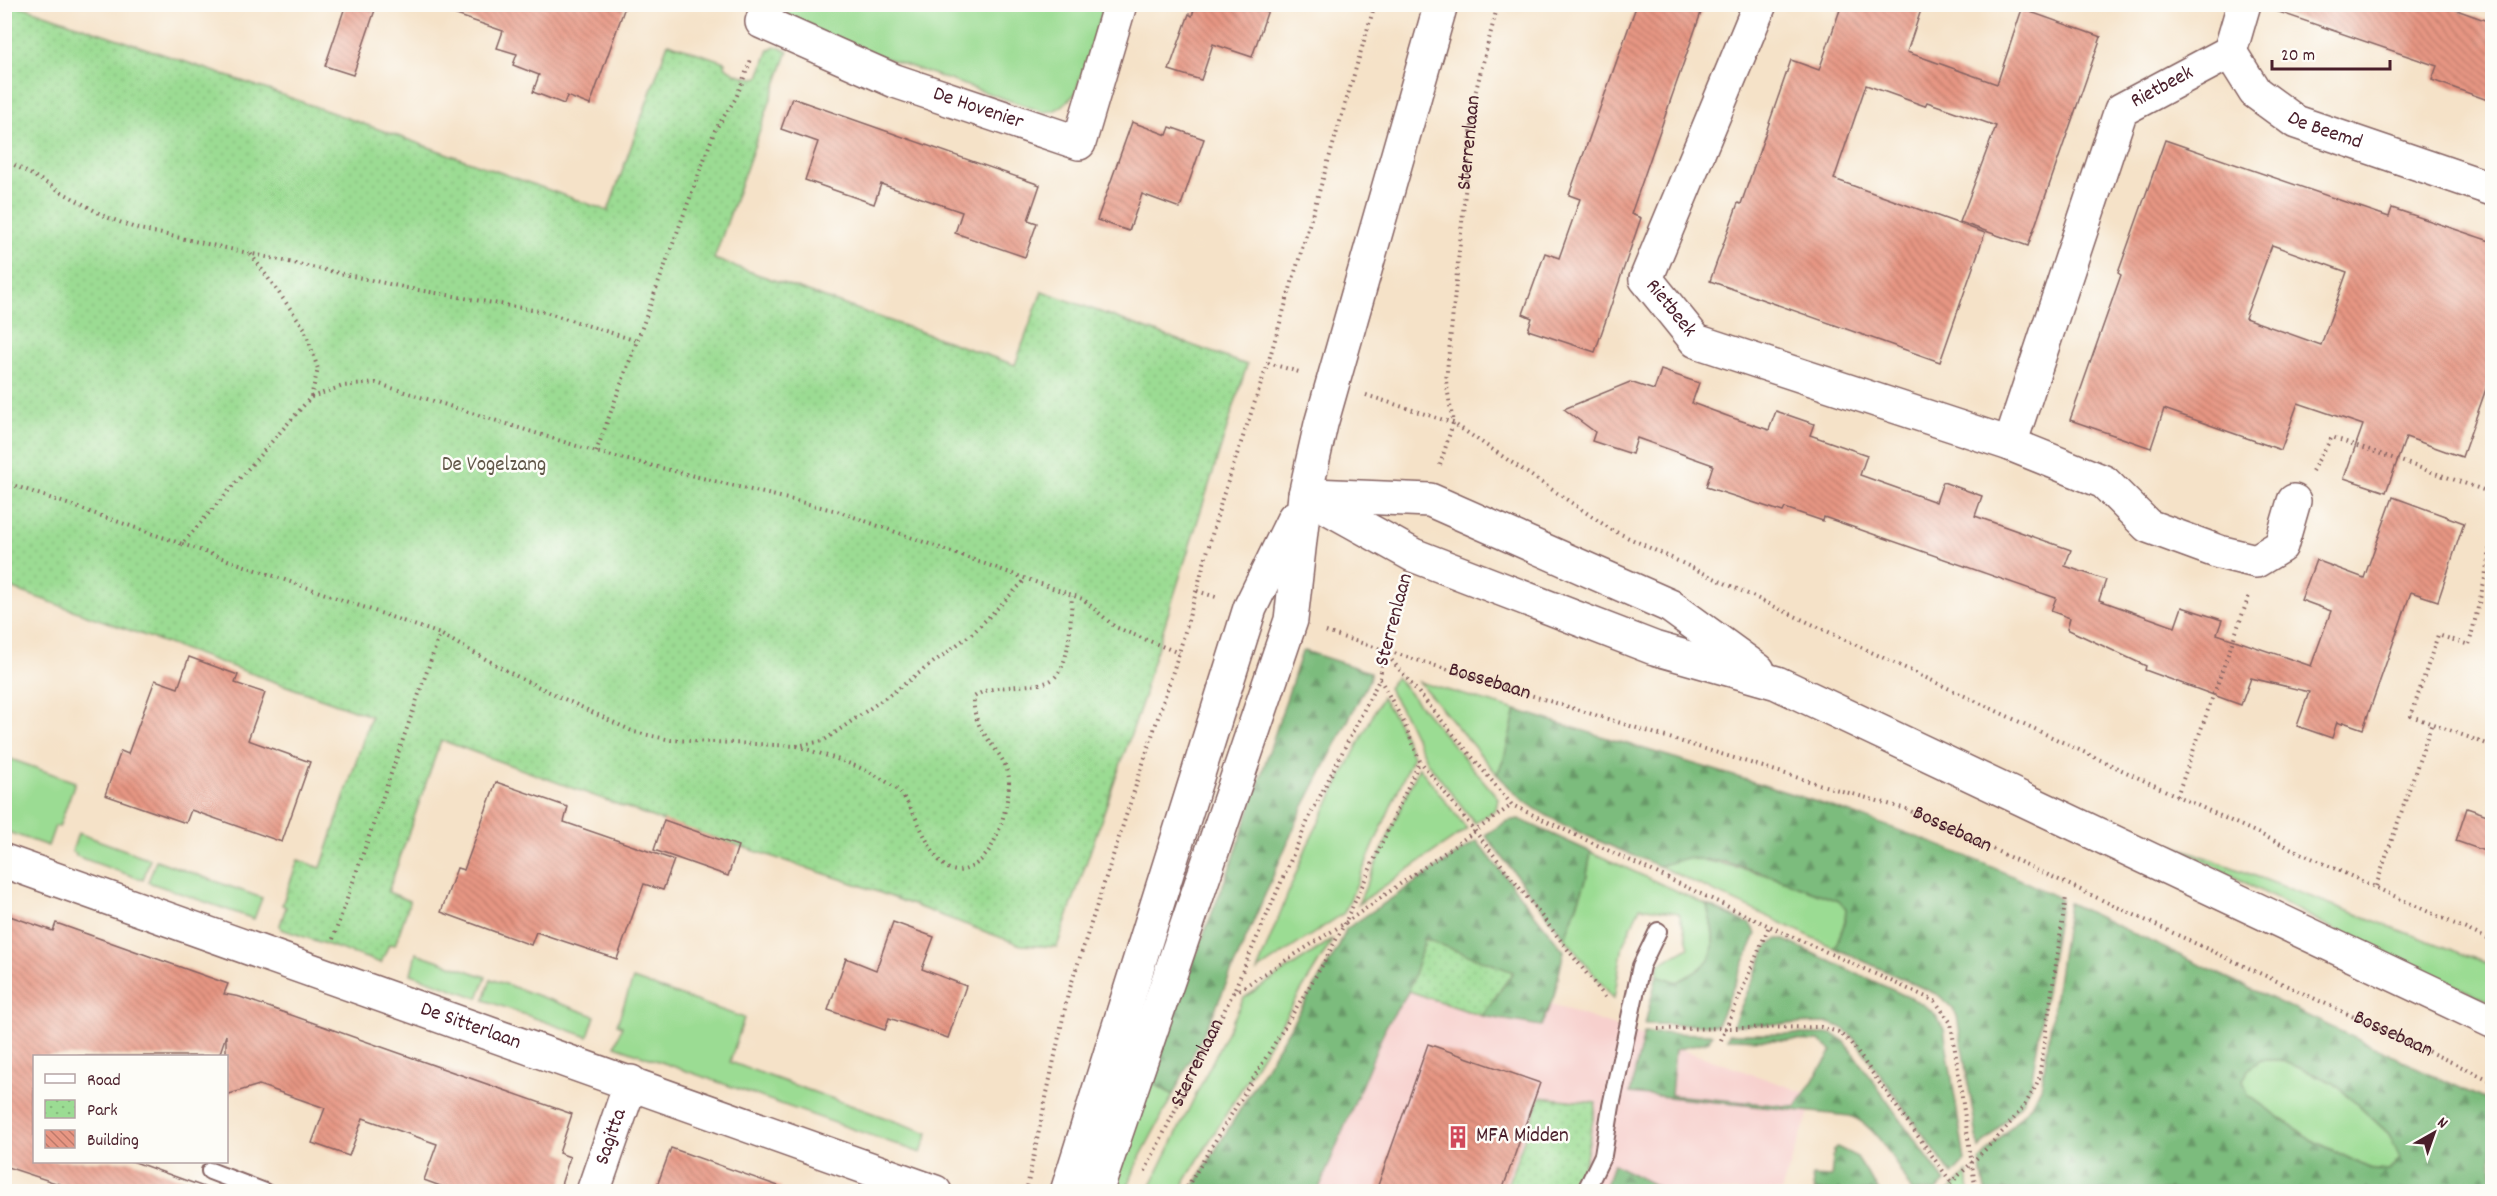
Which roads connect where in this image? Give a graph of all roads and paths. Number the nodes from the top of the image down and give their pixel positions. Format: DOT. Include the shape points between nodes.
graph roads {
  1 [pos="1120,4"];
  2 [pos="1375,4"];
  3 [pos="1441,4"];
  4 [pos="1498,4"];
  5 [pos="1760,4"];
  6 [pos="2244,4"];
  7 [pos="765,13"];
  8 [pos="2230,52"];
  9 [pos="4,159"];
  10 [pos="2493,189"];
  11 [pos="250,253"];
  12 [pos="637,341"];
  13 [pos="311,397"];
  14 [pos="1453,423"];
  15 [pos="2010,444"];
  16 [pos="596,452"];
  17 [pos="4,482"];
  18 [pos="2493,493"];
  19 [pos="1305,495"];
  20 [pos="1430,500"];
  21 [pos="2294,501"];
  22 [pos="2493,531"];
  23 [pos="182,544"];
  24 [pos="1413,555"];
  25 [pos="2264,556"];
  26 [pos="1026,579"];
  27 [pos="1072,596"];
  28 [pos="440,634"];
  29 [pos="1384,650"];
  30 [pos="1179,653"];
  31 [pos="1380,678"];
  32 [pos="1777,683"];
  33 [pos="2432,723"];
  34 [pos="796,746"];
  35 [pos="2493,746"];
  36 [pos="1420,761"];
  37 [pos="2177,796"];
  38 [pos="1512,805"];
  39 [pos="1475,832"];
  40 [pos="4,861"];
  41 [pos="2376,886"];
  42 [pos="2066,897"];
  43 [pos="1345,923"];
  44 [pos="1769,927"];
  45 [pos="1658,931"];
  46 [pos="2493,941"];
  47 [pos="321,973"];
  48 [pos="1233,993"];
  49 [pos="2493,1020"];
  50 [pos="1628,1026"];
  51 [pos="1724,1029"];
  52 [pos="1720,1040"];
  53 [pos="2493,1081"];
  54 [pos="631,1082"];
  55 [pos="1972,1161"];
  56 [pos="210,1172"];
  57 [pos="1143,1175"];
  58 [pos="1951,1182"];
  59 [pos="265,1191"];
  60 [pos="593,1191"];
  61 [pos="935,1191"];
  62 [pos="1026,1191"];
  63 [pos="1067,1191"];
  64 [pos="1096,1191"];
  65 [pos="1184,1191"];
  66 [pos="1585,1191"];
  67 [pos="1942,1191"];
  68 [pos="1976,1191"];
  1 -- 7 [label="street, De Hovenier" via="1079,143 895,81"];
  2 -- 30 [label="path" via="1268,363 1222,499"];
  3 -- 19 [label="street" via="1321,424"];
  4 -- 14 [label="path, Sterrenlaan" via="1475,94 1446,381"];
  5 -- 15 [label="street, Rietbeek" via="1646,279 1696,341"];
  6 -- 8 [label="street"];
  7 -- 12 [label="path" via="736,98 715,130"];
  8 -- 10 [label="street, De Beemd" via="2255,92 2296,122"];
  8 -- 15 [label="street, Rietbeek" via="2121,110"];
  9 -- 11 [label="path" via="104,216 135,228"];
  11 -- 12 [label="path" via="407,288 545,312"];
  11 -- 13 [label="path" via="305,329 318,369"];
  12 -- 16 [label="path"];
  13 -- 16 [label="path" via="343,386 376,383"];
  13 -- 23 [label="path"];
  14 -- 20 [label="path, Sterrenlaan"];
  14 -- 37 [label="path" via="1612,531"];
  15 -- 25 [label="street, Rietbeek" via="2103,482 2148,526 2219,552 2256,561"];
  16 -- 26 [label="path" via="837,511"];
  17 -- 23 [label="path"];
  18 -- 21 [label="path" via="2332,437"];
  19 -- 20 [label="street"];
  19 -- 24 [label="street"];
  19 -- 63 [label="street" via="1250,608"];
  19 -- 64 [label="street" via="1291,620"];
  20 -- 32 [label="street" via="1670,606"];
  21 -- 25 [label="street" via="2281,546"];
  22 -- 33 [label="path" via="2469,645 2438,635 2411,716"];
  23 -- 28 [label="path"];
  24 -- 29 [label="path, Sterrenlaan"];
  24 -- 32 [label="street" via="1654,648"];
  25 -- 37 [label="path"];
  26 -- 27 [label="path"];
  26 -- 34 [label="path" via="974,632 895,691 823,741"];
  27 -- 30 [label="path" via="1083,599 1115,627"];
  27 -- 34 [label="path" via="1063,668 1056,677 1046,682 983,690 974,697 973,711 978,723 1010,778 1009,801 998,832 985,857 970,870 956,871 933,855 916,814 894,787 852,765"];
  28 -- 34 [label="path" via="520,678 634,732 671,740"];
  28 -- 47 [label="path"];
  29 -- 31 [label="path, Sterrenlaan"];
  29 -- 38 [label="path"];
  29 -- 53 [label="path, Bossebaan" via="1906,809"];
  30 -- 62 [label="path" via="1068,994"];
  31 -- 36 [label="path"];
  31 -- 48 [label="path, Sterrenlaan" via="1309,818"];
  32 -- 49 [label="street"];
  33 -- 35 [label="path"];
  33 -- 41 [label="path"];
  36 -- 39 [label="path"];
  36 -- 43 [label="path"];
  37 -- 41 [label="path"];
  38 -- 39 [label="path"];
  38 -- 44 [label="path"];
  39 -- 43 [label="path"];
  39 -- 50 [label="path"];
  40 -- 47 [label="street, De Sitterlaan"];
  41 -- 46 [label="path"];
  42 -- 55 [label="path" via="2039,1078 2017,1114"];
  43 -- 48 [label="path"];
  43 -- 65 [label="path"];
  44 -- 51 [label="path"];
  44 -- 55 [label="path" via="1935,1001 1951,1023"];
  45 -- 50 [label="lane" via="1641,966"];
  47 -- 54 [label="street, De Sitterlaan"];
  48 -- 57 [label="path, Sterrenlaan"];
  50 -- 51 [label="path"];
  50 -- 66 [label="lane" via="1603,1155"];
  51 -- 52 [label="path"];
  51 -- 58 [label="path" via="1821,1027 1844,1035"];
  54 -- 60 [label="street, Sagitta"];
  54 -- 61 [label="street, De Sitterlaan"];
  55 -- 58 [label="path"];
  55 -- 68 [label="path"];
  56 -- 59 [label="lane"];
  58 -- 67 [label="path"];
}
